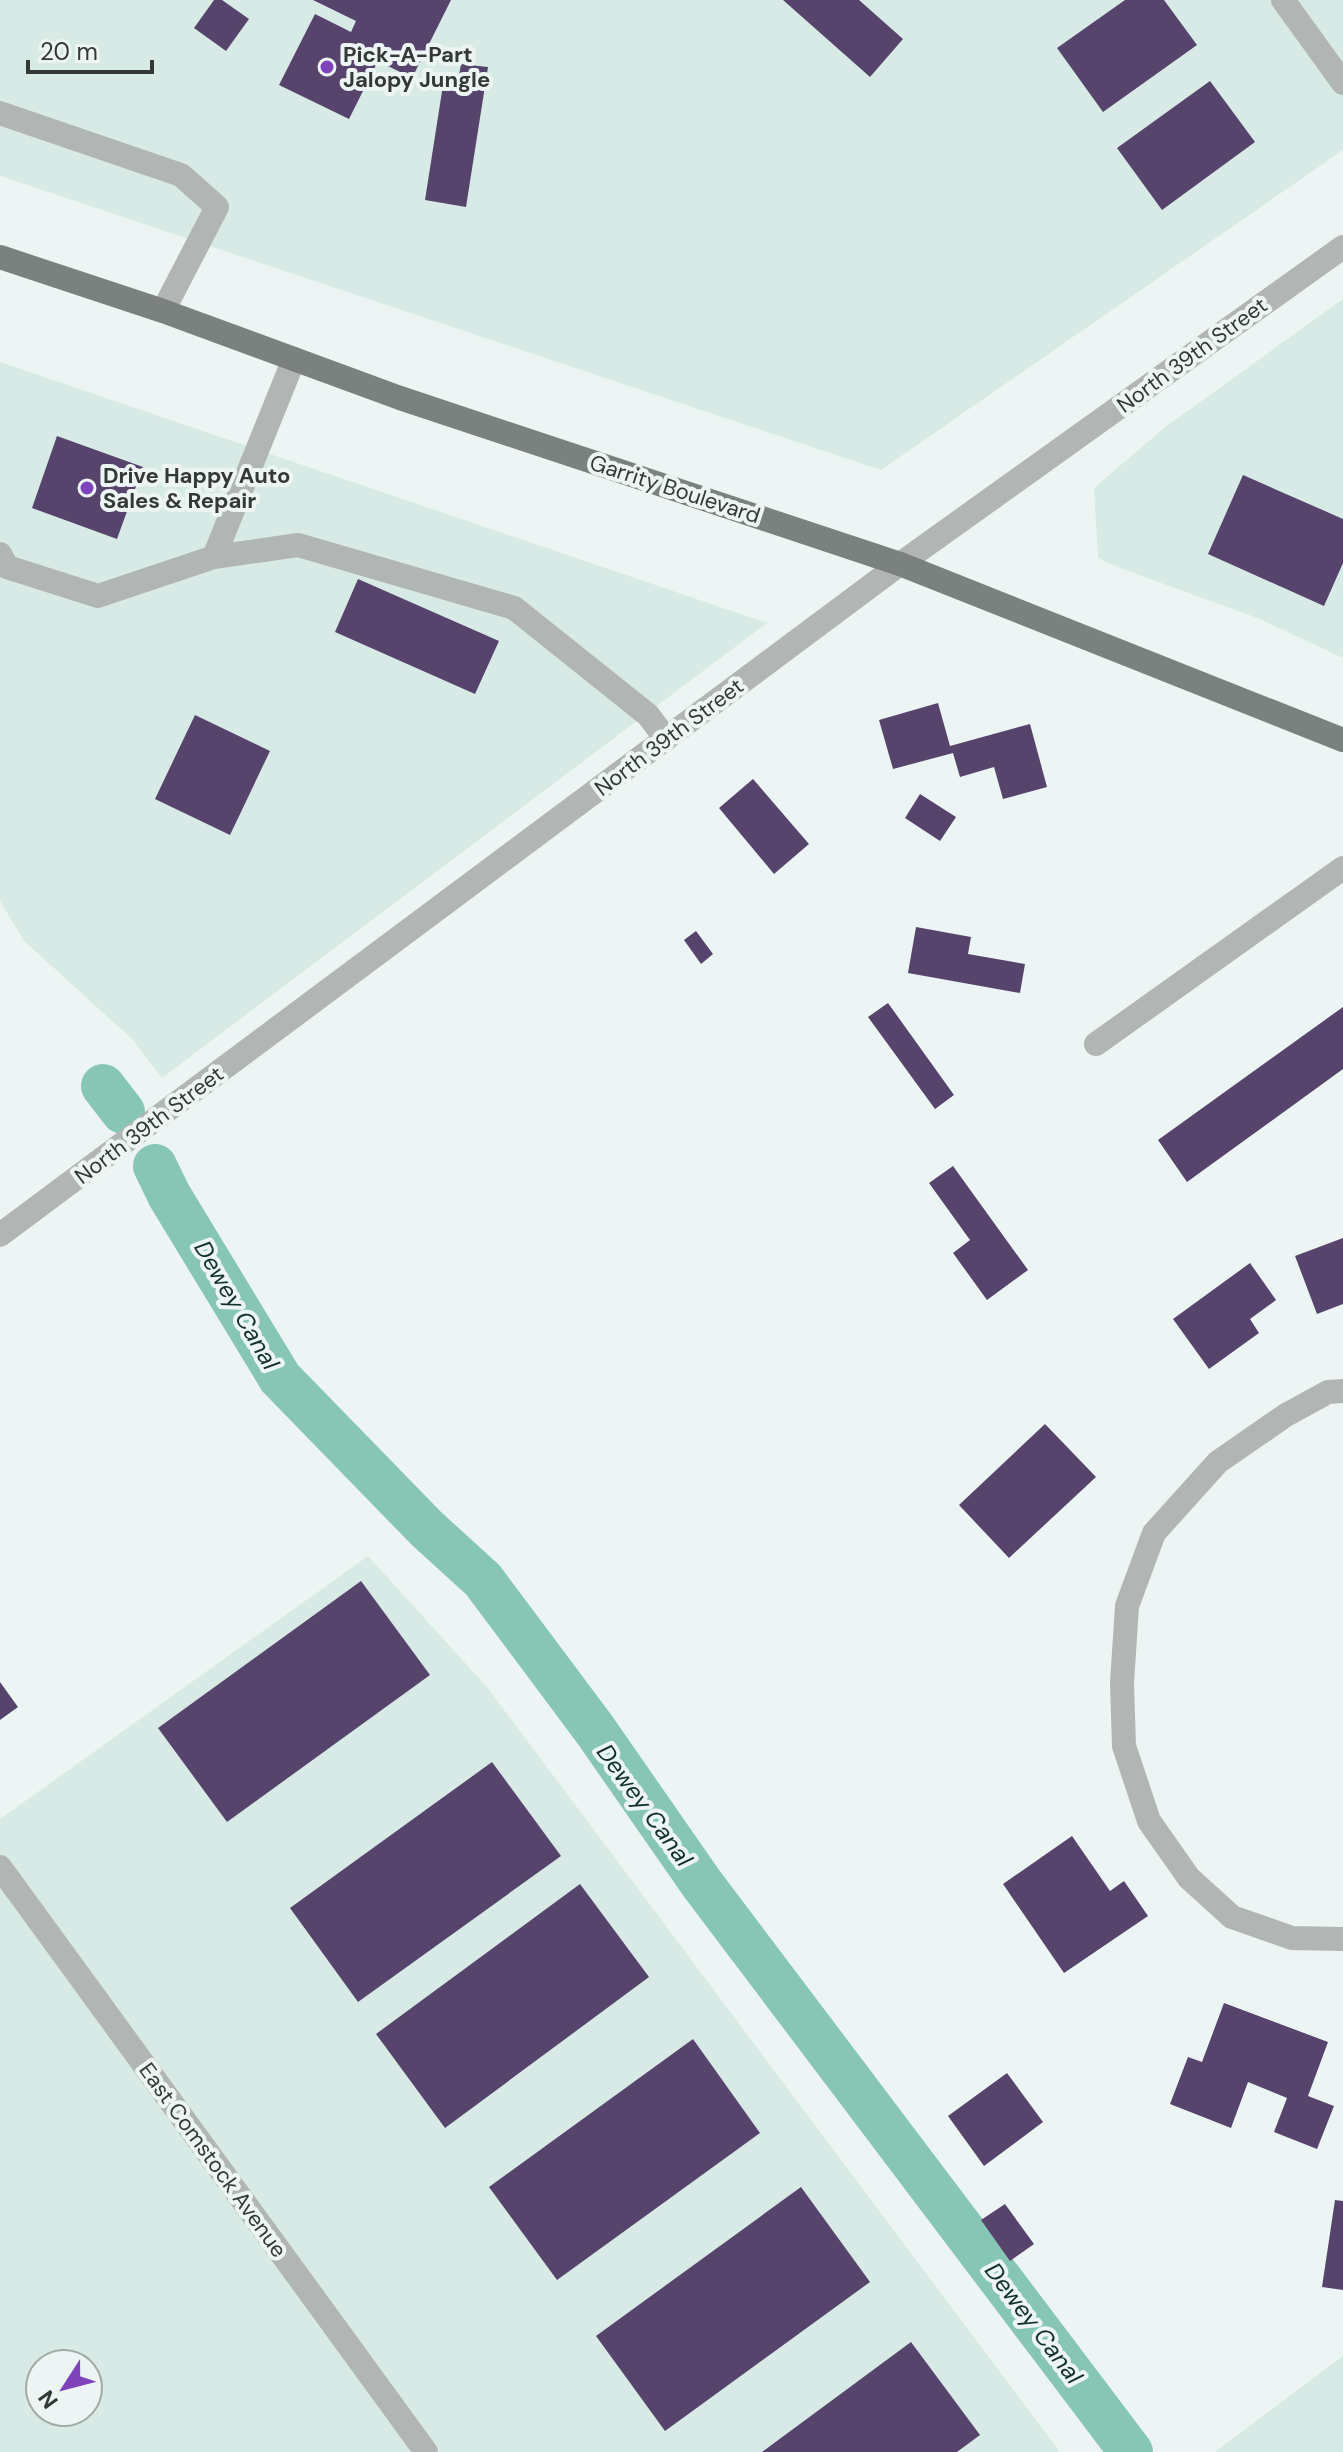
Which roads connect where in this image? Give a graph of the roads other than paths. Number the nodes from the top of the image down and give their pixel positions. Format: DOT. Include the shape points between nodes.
graph roads {
  1 [pos="1283,0"];
  2 [pos="1343,83"];
  3 [pos="0,113"];
  4 [pos="1343,247"];
  5 [pos="0,257"];
  6 [pos="163,311"];
  7 [pos="294,359"];
  8 [pos="0,554"];
  9 [pos="214,557"];
  10 [pos="900,564"];
  11 [pos="666,739"];
  12 [pos="1343,740"];
  13 [pos="1343,868"];
  14 [pos="1096,1044"];
  15 [pos="0,1235"];
  16 [pos="1343,1391"];
  17 [pos="0,1867"];
  18 [pos="1343,1939"];
  19 [pos="426,2452"];
  1 -- 2 [label="street"];
  3 -- 6 [label="street" via="181,175 217,207"];
  4 -- 10 [label="street, North 39th Street"];
  5 -- 6 [label="main road, Garrity Boulevard"];
  6 -- 7 [label="main road, Garrity Boulevard"];
  7 -- 9 [label="street"];
  7 -- 10 [label="main road, Garrity Boulevard"];
  8 -- 9 [label="street" via="7,567 98,596"];
  9 -- 11 [label="street" via="298,545 514,608 648,715"];
  10 -- 11 [label="street, North 39th Street"];
  10 -- 12 [label="main road, Garrity Boulevard"];
  11 -- 15 [label="street, North 39th Street"];
  13 -- 14 [label="street"];
  16 -- 18 [label="street" via="1328,1392 1286,1415 1218,1462 1154,1533 1127,1606 1122,1683 1124,1746 1149,1821 1189,1878 1232,1917 1292,1938"];
  17 -- 19 [label="street, East Comstock Avenue"];
}
